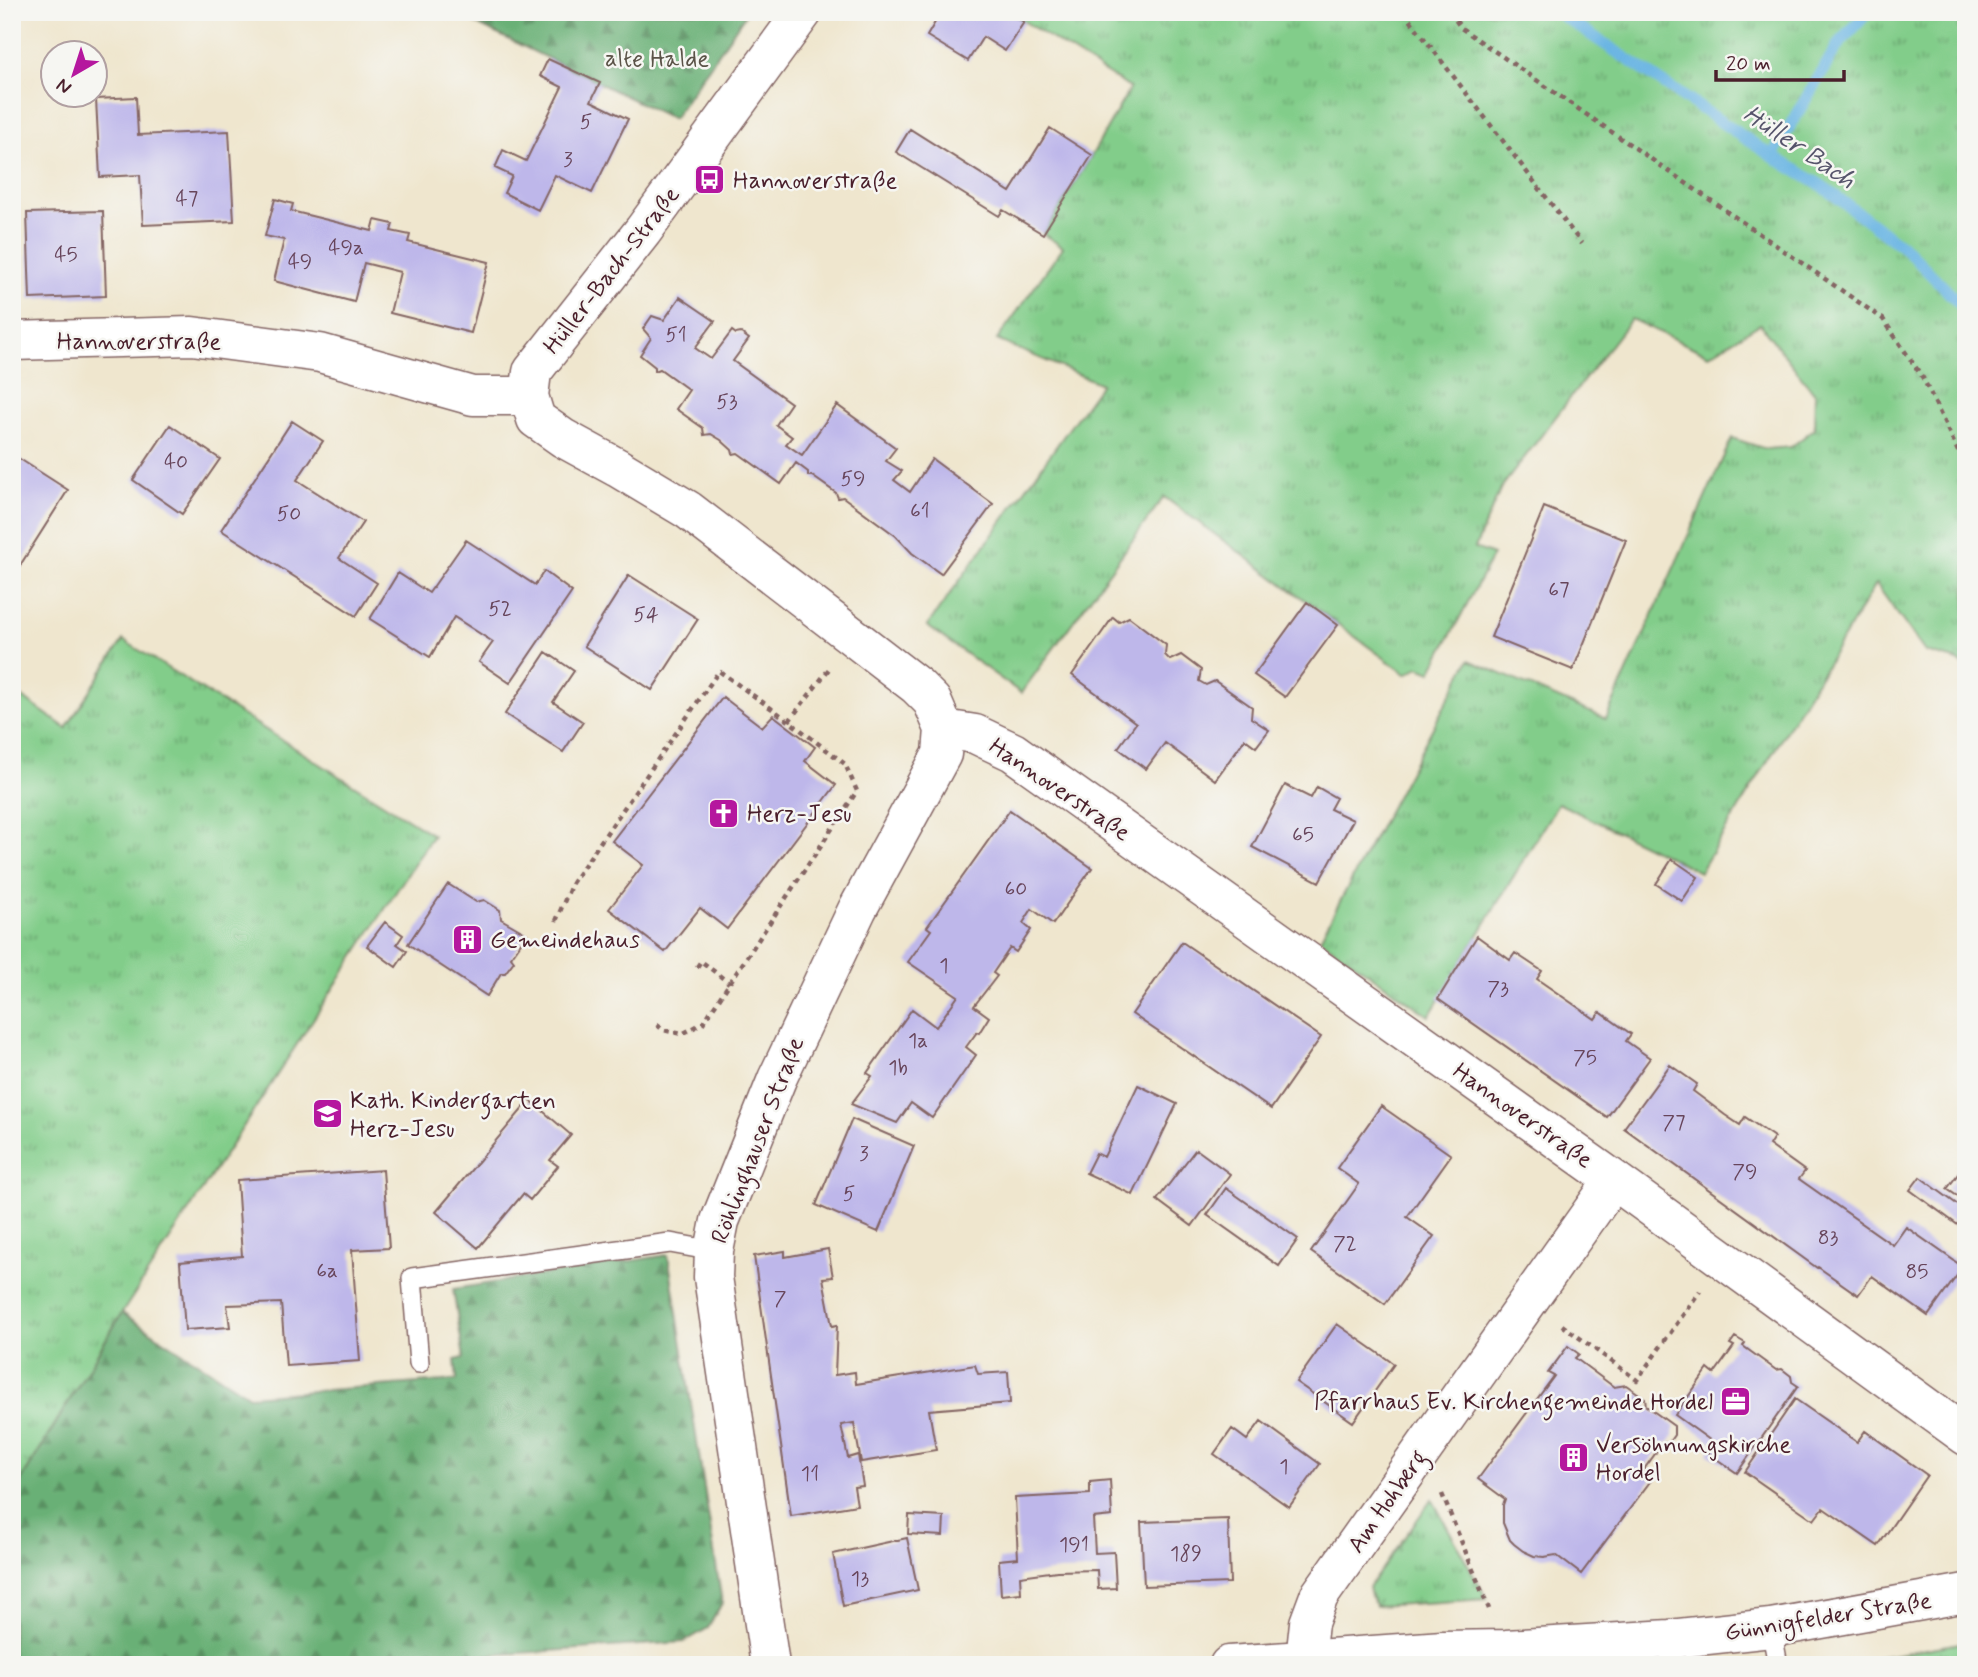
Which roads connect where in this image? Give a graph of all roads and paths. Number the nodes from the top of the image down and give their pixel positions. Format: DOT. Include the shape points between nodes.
graph roads {
  1 [pos="803,12"];
  2 [pos="1404,12"];
  3 [pos="1450,12"];
  4 [pos="1582,244"];
  5 [pos="12,341"];
  6 [pos="529,396"];
  7 [pos="1966,468"];
  8 [pos="830,668"];
  9 [pos="789,721"];
  10 [pos="944,729"];
  11 [pos="556,921"];
  12 [pos="697,967"];
  13 [pos="729,983"];
  14 [pos="654,1022"];
  15 [pos="1614,1180"];
  16 [pos="714,1251"];
  17 [pos="1723,1259"];
  18 [pos="1528,1300"];
  19 [pos="419,1363"];
  20 [pos="1966,1436"];
  21 [pos="1423,1449"];
  22 [pos="1966,1593"];
  23 [pos="1771,1628"];
  24 [pos="1506,1649"];
  25 [pos="1305,1660"];
  26 [pos="770,1665"];
  27 [pos="1228,1665"];
  28 [pos="1778,1665"];
  1 -- 6 [label="street, Hüller-Bach-Straße" via="643,231 532,372"];
  2 -- 4 [label="path"];
  3 -- 7 [label="path" via="1461,28 1883,319 1923,378"];
  5 -- 6 [label="street, Hannoverstraße" via="192,336 320,353 473,396"];
  6 -- 10 [label="street" via="536,419 688,510 917,686 932,701"];
  8 -- 9 [label="path"];
  9 -- 11 [label="path" via="719,671 572,883"];
  9 -- 13 [label="path" via="845,764 857,791"];
  10 -- 15 [label="street, Hannoverstraße" via="975,734 1013,752"];
  10 -- 16 [label="street, Röhlinghauser Straße" via="942,754 858,910 777,1079 720,1221"];
  12 -- 13 [label="path" via="701,961"];
  13 -- 14 [label="path" via="703,1023 682,1034 663,1030"];
  15 -- 17 [label="street, Hannoverstraße"];
  15 -- 18 [label="street, Am Hohberg"];
  16 -- 19 [label="lane" via="670,1243 412,1278"];
  16 -- 26 [label="street, Röhlinghauser Straße" via="713,1277"];
  17 -- 18 [label="path" via="1637,1380"];
  17 -- 20 [label="street, Hannoverstraße"];
  18 -- 21 [label="street, Am Hohberg"];
  21 -- 24 [label="path"];
  21 -- 25 [label="street, Am Hohberg" via="1319,1596 1309,1623"];
  22 -- 23 [label="street, Günnigfelder Straße"];
  23 -- 24 [label="street, Günnigfelder Straße"];
  23 -- 28 [label="lane"];
  24 -- 25 [label="street, Günnigfelder Straße"];
  25 -- 27 [label="street, Günnigfelder Straße"];
}
